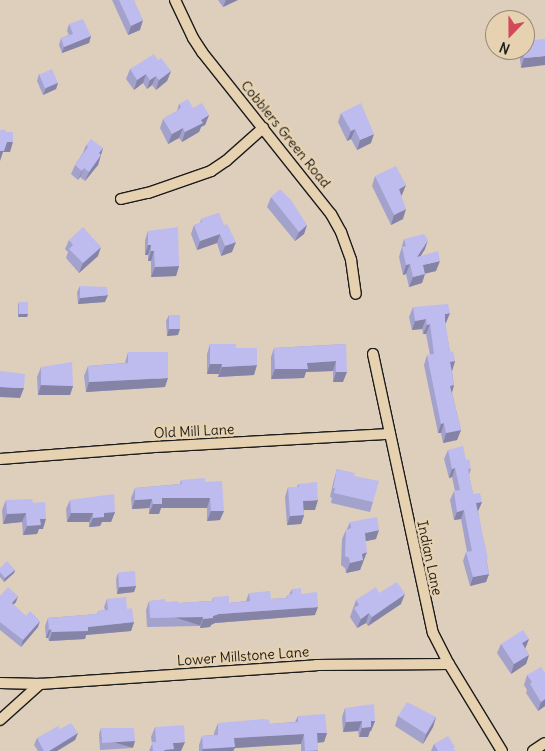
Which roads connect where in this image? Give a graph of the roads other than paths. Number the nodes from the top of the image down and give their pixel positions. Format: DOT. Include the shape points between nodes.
graph roads {
  1 [pos="175,0"];
  2 [pos="263,128"];
  3 [pos="120,199"];
  4 [pos="356,294"];
  5 [pos="373,354"];
  6 [pos="390,434"];
  7 [pos="0,459"];
  8 [pos="449,664"];
  9 [pos="0,683"];
  10 [pos="40,684"];
  11 [pos="0,720"];
  12 [pos="545,743"];
  13 [pos="502,751"];
  14 [pos="533,751"];
  1 -- 2 [label="street, Cobblers Green Road" via="202,52"];
  2 -- 3 [label="street" via="211,171"];
  2 -- 4 [label="street, Cobblers Green Road" via="319,197 341,232 351,260"];
  5 -- 6 [label="street, Indian Lane"];
  6 -- 7 [label="street, Old Mill Lane" via="155,446"];
  6 -- 8 [label="street, Indian Lane" via="433,634"];
  8 -- 10 [label="street, Lower Millstone Lane" via="316,665"];
  8 -- 13 [label="street, Indian Lane"];
  9 -- 10 [label="street, Lower Millstone Lane"];
  10 -- 11 [label="street"];
  12 -- 14 [label="street"];
}
